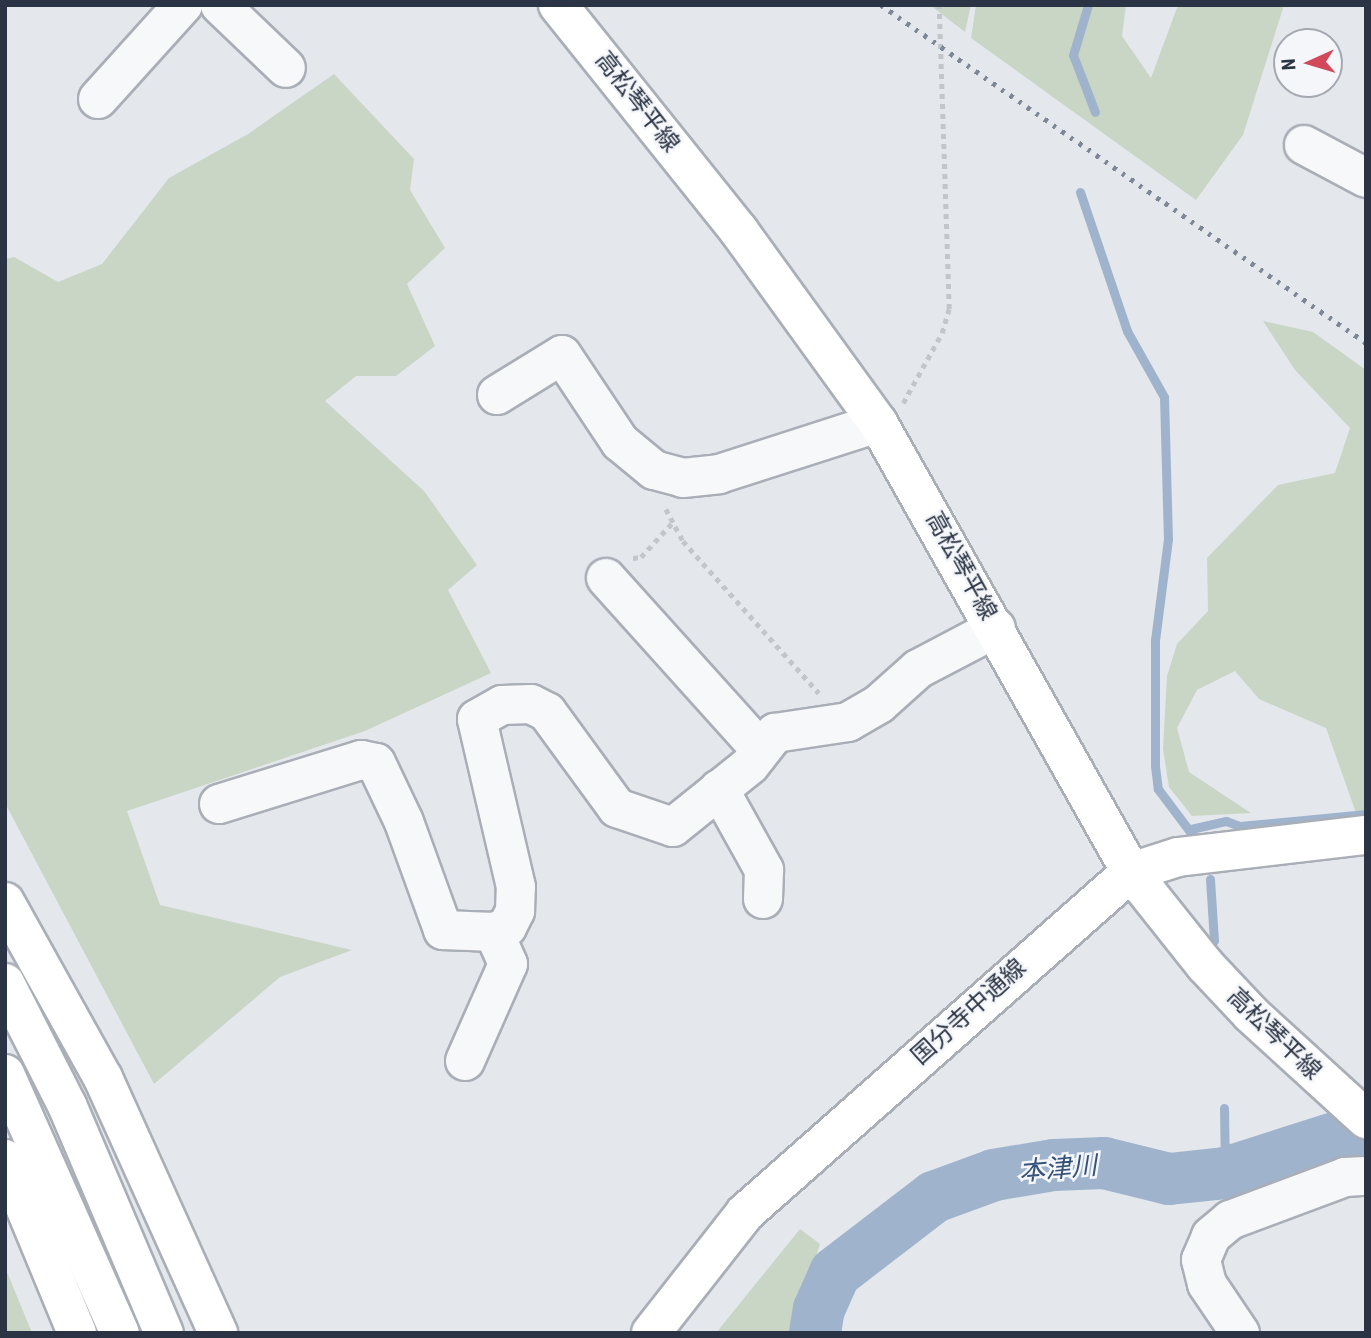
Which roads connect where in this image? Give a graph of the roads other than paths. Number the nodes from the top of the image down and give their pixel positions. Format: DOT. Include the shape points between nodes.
graph roads {
  1 [pos="183,5"];
  2 [pos="220,5"];
  3 [pos="558,5"];
  4 [pos="286,68"];
  5 [pos="98,99"];
  6 [pos="1304,145"];
  7 [pos="1366,178"];
  8 [pos="497,395"];
  9 [pos="878,423"];
  10 [pos="606,578"];
  11 [pos="996,628"];
  12 [pos="760,749"];
  13 [pos="719,789"];
  14 [pos="219,804"];
  15 [pos="1366,835"];
  16 [pos="1131,872"];
  17 [pos="764,899"];
  18 [pos="5,902"];
  19 [pos="494,932"];
  20 [pos="5,983"];
  21 [pos="465,1061"];
  22 [pos="5,1074"];
  23 [pos="1355,1110"];
  24 [pos="5,1160"];
  25 [pos="1366,1177"];
  26 [pos="76,1333"];
  27 [pos="120,1333"];
  28 [pos="164,1333"];
  29 [pos="218,1333"];
  30 [pos="651,1333"];
  31 [pos="1240,1333"];
  1 -- 5 [label="street"];
  2 -- 4 [label="street"];
  3 -- 9 [label="main road, 高松琴平線" via="739,231"];
  6 -- 7 [label="street"];
  8 -- 9 [label="street" via="562,355 620,442 654,470 683,478 732,470"];
  9 -- 11 [label="main road, 高松琴平線"];
  10 -- 12 [label="street"];
  11 -- 12 [label="street" via="918,669 879,704 835,725 783,729"];
  11 -- 16 [label="main road, 高松琴平線"];
  12 -- 13 [label="street" via="750,765"];
  13 -- 17 [label="street" via="764,870"];
  13 -- 19 [label="street" via="673,827 617,808 547,712 531,704 502,705 477,719 516,887 515,911 507,928"];
  14 -- 19 [label="street" via="361,760 376,763 404,822 443,930"];
  15 -- 16 [label="main road, 国分寺中通線" via="1178,857"];
  16 -- 23 [label="main road, 高松琴平線" via="1205,965"];
  16 -- 30 [label="main road, 国分寺中通線" via="745,1213"];
  18 -- 29 [label="main road" via="103,1078"];
  19 -- 21 [label="street" via="508,964"];
  20 -- 28 [label="main road" via="67,1105"];
  22 -- 27 [label="main road"];
  24 -- 26 [label="main road" via="41,1237"];
  25 -- 31 [label="street" via="1345,1177 1230,1220 1211,1236 1201,1260 1207,1284"];
}
